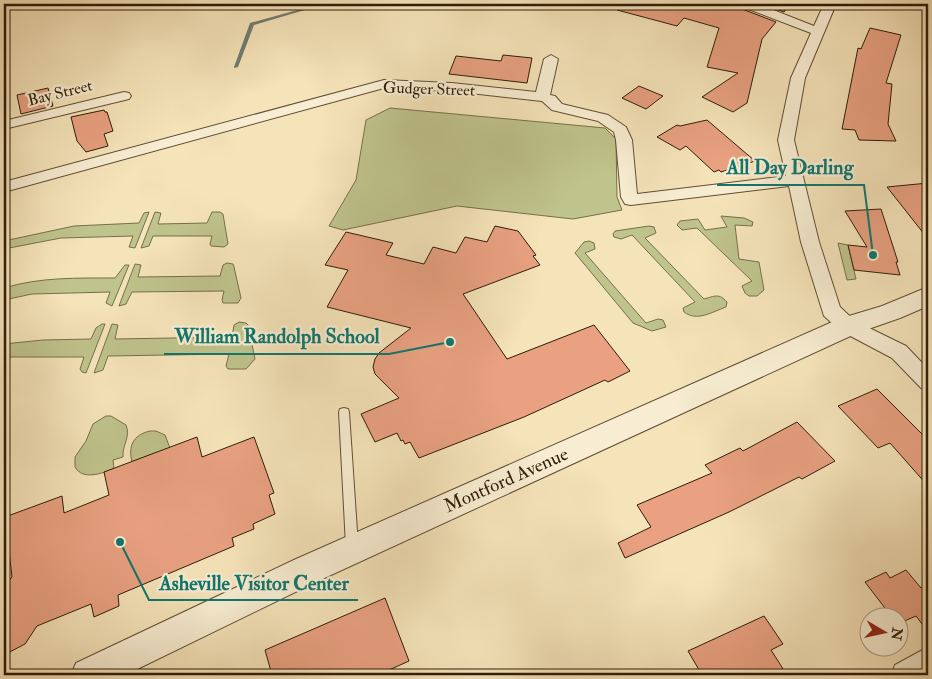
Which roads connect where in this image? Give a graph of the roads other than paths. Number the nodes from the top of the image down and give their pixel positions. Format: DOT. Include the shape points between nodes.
graph roads {
  1 [pos="747,4"];
  2 [pos="830,4"];
  3 [pos="819,32"];
  4 [pos="551,59"];
  5 [pos="124,96"];
  6 [pos="542,97"];
  7 [pos="4,125"];
  8 [pos="795,180"];
  9 [pos="4,188"];
  10 [pos="928,296"];
  11 [pos="848,326"];
  12 [pos="928,382"];
  13 [pos="344,412"];
  14 [pos="352,550"];
  15 [pos="928,661"];
  16 [pos="88,675"];
  17 [pos="905,675"];
  1 -- 3 [label="street"];
  2 -- 3 [label="street"];
  3 -- 8 [label="street" via="798,78 786,140"];
  4 -- 6 [label="street"];
  5 -- 7 [label="street, Bay Street"];
  6 -- 8 [label="street, Gudger Street" via="550,99 557,107 603,118 621,130 628,197 632,200"];
  6 -- 9 [label="street, Gudger Street" via="452,87 384,84"];
  8 -- 11 [label="street" via="830,311"];
  10 -- 11 [label="street, Montford Avenue"];
  11 -- 12 [label="street" via="899,352"];
  11 -- 14 [label="street, Montford Avenue"];
  13 -- 14 [label="lane"];
  14 -- 16 [label="street, Montford Avenue"];
  15 -- 17 [label="street"];
}
